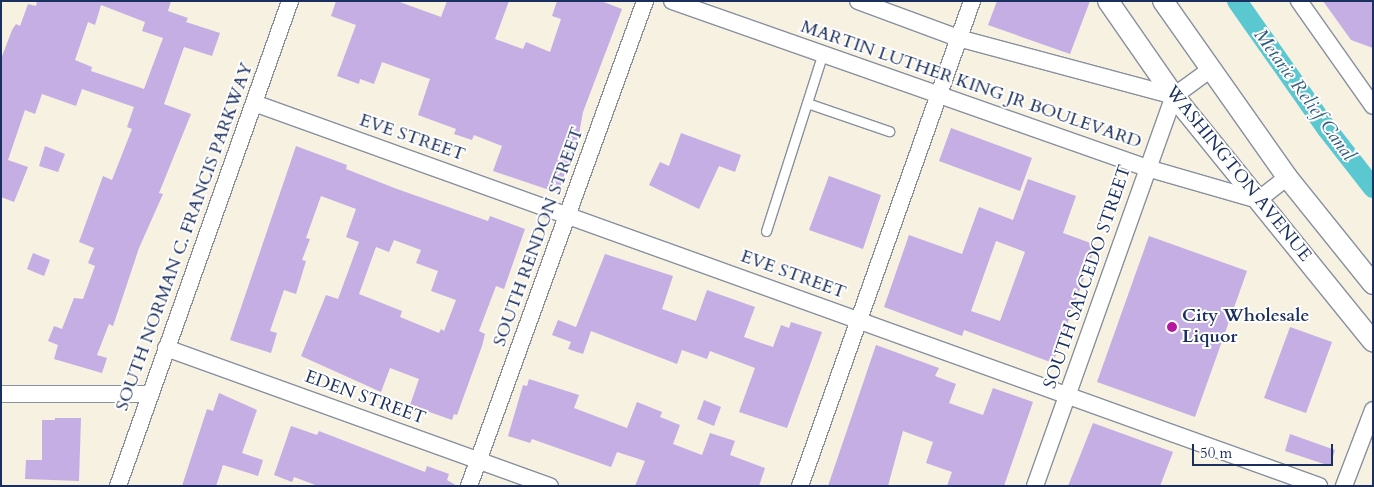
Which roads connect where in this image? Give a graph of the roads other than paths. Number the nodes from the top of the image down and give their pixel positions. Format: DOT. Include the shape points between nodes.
graph roads {
  1 [pos="290,1"];
  2 [pos="645,1"];
  3 [pos="672,1"];
  4 [pos="858,1"];
  5 [pos="972,1"];
  6 [pos="1163,1"];
  7 [pos="1299,1"];
  8 [pos="1113,3"];
  9 [pos="958,38"];
  10 [pos="822,55"];
  11 [pos="1211,69"];
  12 [pos="937,95"];
  13 [pos="1174,96"];
  14 [pos="254,103"];
  15 [pos="807,103"];
  16 [pos="1373,106"];
  17 [pos="889,131"];
  18 [pos="1148,168"];
  19 [pos="1287,177"];
  20 [pos="1258,200"];
  21 [pos="569,214"];
  22 [pos="766,231"];
  23 [pos="1373,284"];
  24 [pos="860,321"];
  25 [pos="1373,342"];
  26 [pos="166,348"];
  27 [pos="1,394"];
  28 [pos="150,394"];
  29 [pos="1068,395"];
  30 [pos="1373,410"];
  31 [pos="478,460"];
  32 [pos="118,486"];
  33 [pos="469,486"];
  34 [pos="550,486"];
  35 [pos="800,486"];
  36 [pos="1035,486"];
  37 [pos="1318,486"];
  38 [pos="1344,486"];
  1 -- 14 [label="street, SOUTH NORMAN C. FRANCIS PARKWAY"];
  2 -- 21 [label="street, SOUTH RENDON STREET"];
  3 -- 10 [label="street, MARTIN LUTHER KING JR BOULEVARD"];
  4 -- 9 [label="street"];
  5 -- 9 [label="street"];
  6 -- 11 [label="street, WASHINGTON AVENUE"];
  7 -- 16 [label="street"];
  8 -- 13 [label="street, WASHINGTON AVENUE"];
  9 -- 12 [label="street"];
  9 -- 13 [label="street"];
  10 -- 12 [label="street, MARTIN LUTHER KING JR BOULEVARD"];
  10 -- 15 [label="lane"];
  11 -- 13 [label="street"];
  11 -- 19 [label="street, WASHINGTON AVENUE"];
  12 -- 18 [label="street, MARTIN LUTHER KING JR BOULEVARD"];
  12 -- 24 [label="street"];
  13 -- 18 [label="street, SOUTH SALCEDO STREET"];
  13 -- 20 [label="street, WASHINGTON AVENUE"];
  14 -- 21 [label="street, EVE STREET"];
  14 -- 26 [label="street, SOUTH NORMAN C. FRANCIS PARKWAY"];
  15 -- 17 [label="lane"];
  15 -- 22 [label="lane"];
  18 -- 20 [label="street, MARTIN LUTHER KING JR BOULEVARD"];
  18 -- 29 [label="street, SOUTH SALCEDO STREET"];
  19 -- 20 [label="street"];
  19 -- 23 [label="street, WASHINGTON AVENUE"];
  20 -- 25 [label="street, WASHINGTON AVENUE"];
  21 -- 24 [label="street, EVE STREET"];
  21 -- 31 [label="street, SOUTH RENDON STREET"];
  24 -- 29 [label="street, EVE STREET"];
  24 -- 35 [label="street"];
  26 -- 28 [label="street, SOUTH NORMAN C. FRANCIS PARKWAY"];
  26 -- 31 [label="street, EDEN STREET"];
  27 -- 28 [label="street"];
  28 -- 32 [label="street, SOUTH NORMAN C. FRANCIS PARKWAY"];
  29 -- 36 [label="street, SOUTH SALCEDO STREET"];
  29 -- 37 [label="street, EVE STREET"];
  30 -- 38 [label="street"];
  31 -- 33 [label="street, SOUTH RENDON STREET"];
  31 -- 34 [label="street, EDEN STREET"];
}
